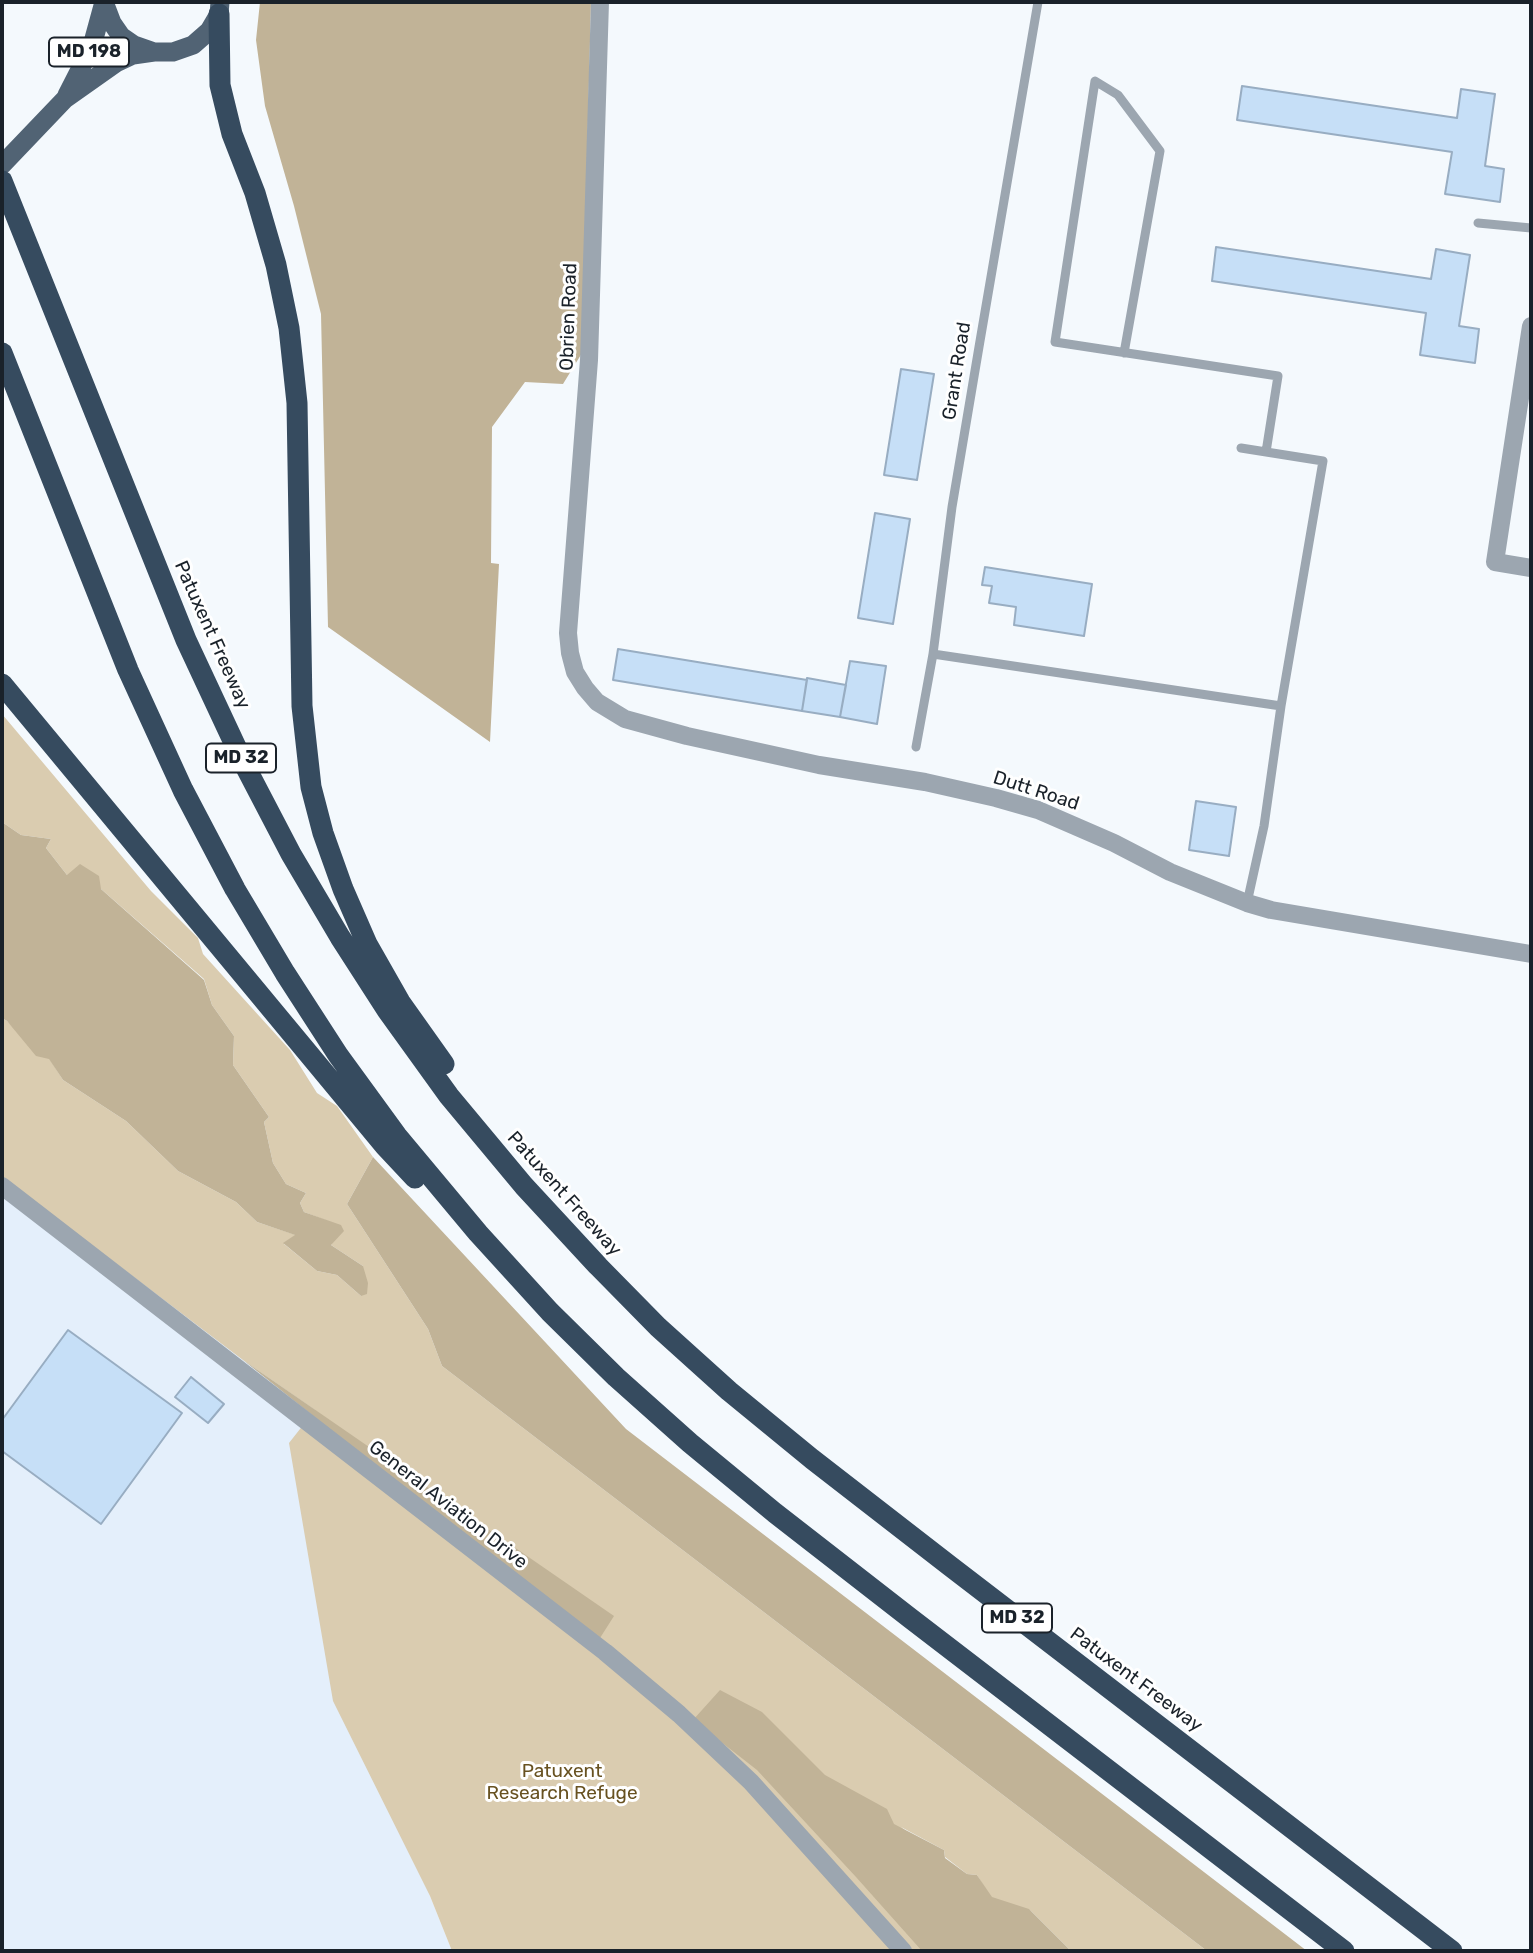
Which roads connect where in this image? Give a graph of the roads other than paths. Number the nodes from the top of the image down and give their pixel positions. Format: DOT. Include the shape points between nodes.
graph roads {
  1 [pos="104,2"];
  2 [pos="600,2"];
  3 [pos="1038,2"];
  4 [pos="219,8"];
  5 [pos="153,52"];
  6 [pos="65,99"];
  7 [pos="2,165"];
  8 [pos="2,181"];
  9 [pos="1478,223"];
  10 [pos="1531,228"];
  11 [pos="1531,326"];
  12 [pos="2,353"];
  13 [pos="1124,353"];
  14 [pos="1241,449"];
  15 [pos="1266,452"];
  16 [pos="1531,568"];
  17 [pos="568,633"];
  18 [pos="933,654"];
  19 [pos="2,684"];
  20 [pos="1281,706"];
  21 [pos="916,747"];
  22 [pos="1247,903"];
  23 [pos="1531,954"];
  24 [pos="2,1186"];
  25 [pos="598,1266"];
  26 [pos="551,1312"];
  27 [pos="904,1951"];
  28 [pos="1344,1951"];
  29 [pos="1452,1951"];
  1 -- 5 [label="main road" via="121,36"];
  1 -- 6 [label="main road, MD 198" via="92,46"];
  2 -- 17 [label="street, Obrien Road" via="589,360"];
  3 -- 18 [label="lane, Grant Road" via="952,507"];
  4 -- 5 [label="main road, MD 198" via="209,31 193,45"];
  4 -- 25 [label="highway" via="220,85 276,265 289,328 297,403 302,706 311,787 323,832 347,900 400,1002"];
  5 -- 6 [label="main road, MD 198" via="116,62"];
  6 -- 7 [label="main road, MD 198"];
  8 -- 25 [label="highway, Patuxent Freeway / MD 32" via="186,640 291,854 387,1010 449,1096"];
  9 -- 10 [label="lane"];
  11 -- 16 [label="street" via="1495,562"];
  12 -- 26 [label="highway, MD 32" via="128,670 235,889 330,1043 397,1136"];
  13 -- 13 [label="lane" via="1055,342 1095,81 1118,95 1160,152"];
  13 -- 15 [label="lane" via="1278,376"];
  14 -- 15 [label="lane"];
  15 -- 20 [label="lane" via="1323,461"];
  17 -- 22 [label="street, Dutt Road" via="575,673 597,702 625,719 819,765 925,782 1017,804"];
  18 -- 20 [label="lane"];
  18 -- 21 [label="lane, Grant Road"];
  19 -- 26 [label="highway" via="385,1146 472,1239"];
  20 -- 22 [label="lane" via="1264,826"];
  22 -- 23 [label="street, Dutt Road"];
  24 -- 27 [label="street, General Aviation Drive" via="679,1714 751,1782"];
  25 -- 29 [label="highway, Patuxent Freeway / MD 32" via="658,1327 812,1459"];
  26 -- 28 [label="highway, MD 32" via="625,1385 775,1513"];
}
